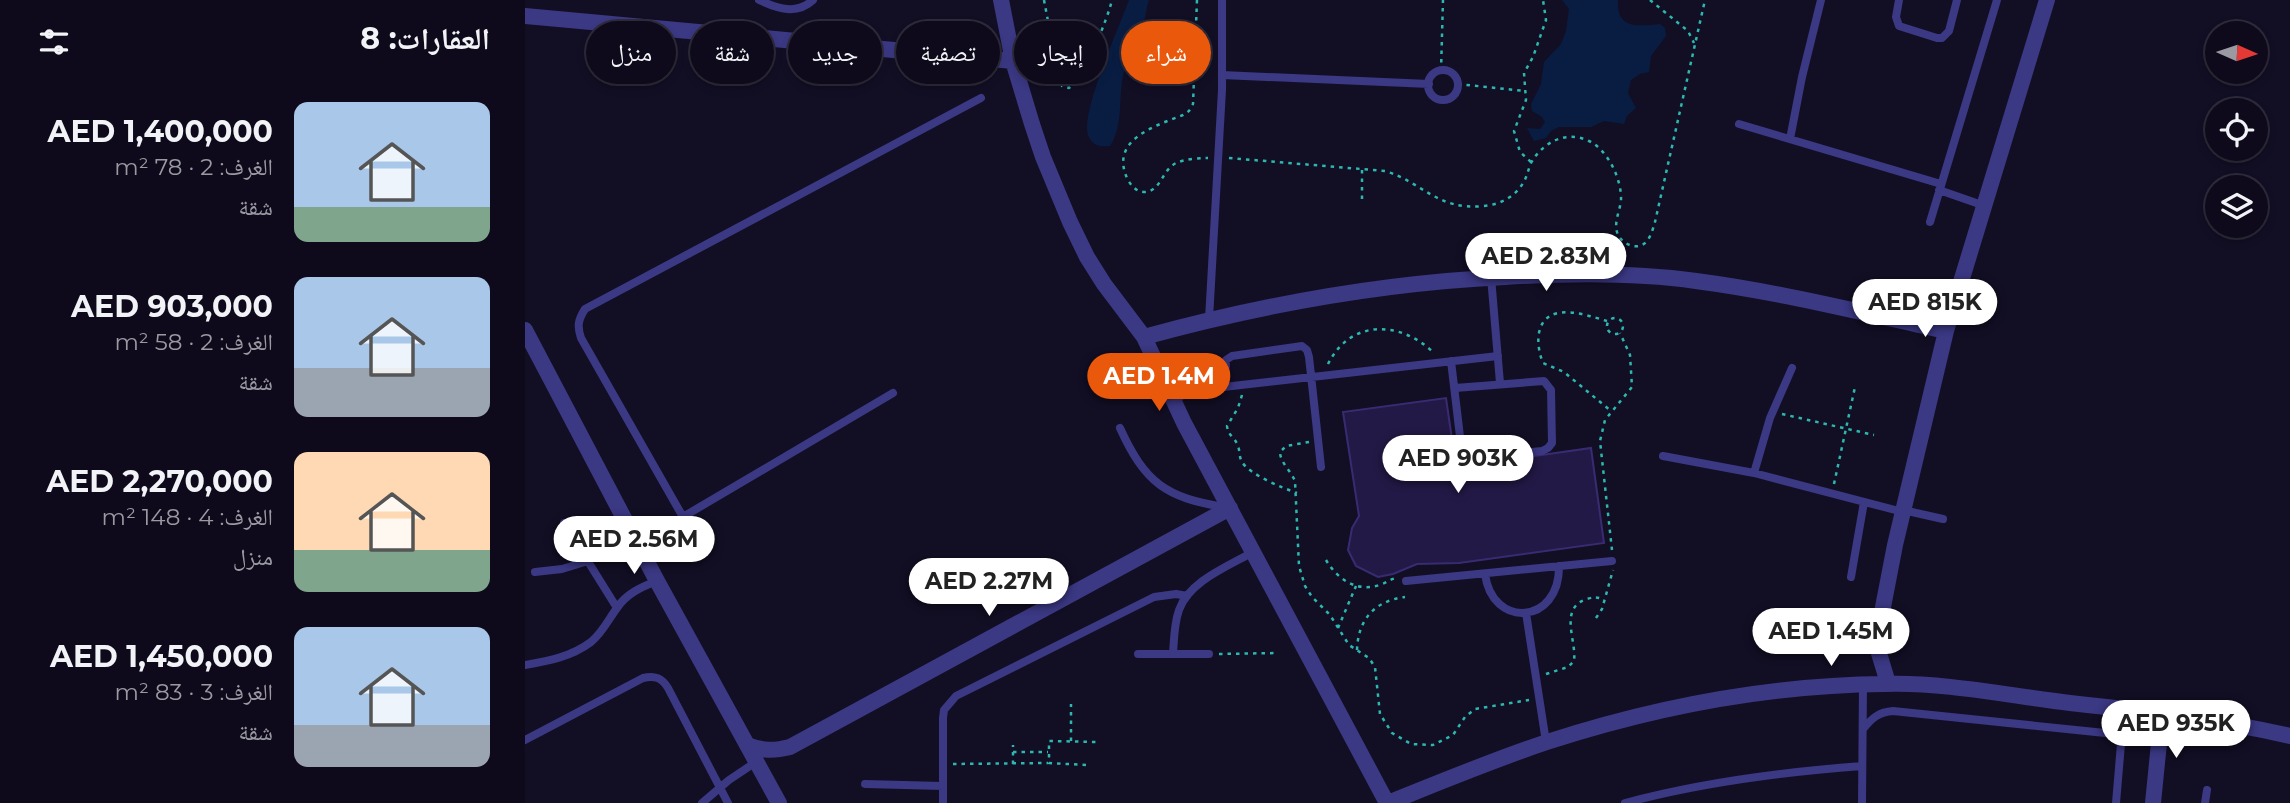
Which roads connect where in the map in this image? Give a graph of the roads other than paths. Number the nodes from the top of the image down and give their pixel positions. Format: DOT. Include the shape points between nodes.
graph roads {
  1 [pos="759,0"];
  2 [pos="813,0"];
  3 [pos="1001,0"];
  4 [pos="1222,0"];
  5 [pos="1821,0"];
  6 [pos="1899,0"];
  7 [pos="1957,0"];
  8 [pos="1997,0"];
  9 [pos="2047,0"];
  10 [pos="525,16"];
  11 [pos="1013,61"];
  12 [pos="1222,75"];
  13 [pos="1429,84"];
  14 [pos="981,98"];
  15 [pos="1739,124"];
  16 [pos="1790,139"];
  17 [pos="1940,187"];
  18 [pos="1985,206"];
  19 [pos="1930,222"];
  20 [pos="1492,277"];
  21 [pos="1209,319"];
  22 [pos="525,330"];
  23 [pos="1947,331"];
  24 [pos="1144,337"];
  25 [pos="1498,356"];
  26 [pos="1448,362"];
  27 [pos="1792,368"];
  28 [pos="1311,377"];
  29 [pos="1500,383"];
  30 [pos="1225,387"];
  31 [pos="1455,388"];
  32 [pos="893,393"];
  33 [pos="1174,401"];
  34 [pos="1120,428"];
  35 [pos="1663,456"];
  36 [pos="1321,467"];
  37 [pos="1754,473"];
  38 [pos="1864,502"];
  39 [pos="1230,508"];
  40 [pos="1903,511"];
  41 [pos="683,517"];
  42 [pos="1943,519"];
  43 [pos="564,523"];
  44 [pos="637,544"];
  45 [pos="1253,552"];
  46 [pos="588,561"];
  47 [pos="1612,561"];
  48 [pos="1559,566"];
  49 [pos="535,572"];
  50 [pos="1485,574"];
  51 [pos="1851,577"];
  52 [pos="657,581"];
  53 [pos="1406,582"];
  54 [pos="1187,596"];
  55 [pos="617,608"];
  56 [pos="1526,613"];
  57 [pos="1139,654"];
  58 [pos="1173,654"];
  59 [pos="1209,654"];
  60 [pos="525,665"];
  61 [pos="1888,683"];
  62 [pos="1863,685"];
  63 [pos="2161,713"];
  64 [pos="1863,729"];
  65 [pos="2290,736"];
  66 [pos="525,740"];
  67 [pos="1546,742"];
  68 [pos="747,746"];
  69 [pos="756,762"];
  70 [pos="1863,765"];
  71 [pos="865,784"];
  72 [pos="943,786"];
  73 [pos="720,788"];
  74 [pos="2207,790"];
  75 [pos="702,803"];
  76 [pos="728,803"];
  77 [pos="779,803"];
  78 [pos="943,803"];
  79 [pos="1387,803"];
  80 [pos="1625,803"];
  81 [pos="1862,803"];
  82 [pos="2116,803"];
  83 [pos="2153,803"];
  84 [pos="2205,803"];
  1 -- 2 [label="lane" via="784,9 804,8"];
  3 -- 11 [label="street"];
  4 -- 12 [label="lane"];
  5 -- 16 [label="lane"];
  6 -- 7 [label="lane" via="1899,26 1942,38 1949,31"];
  8 -- 17 [label="lane"];
  9 -- 18 [label="street"];
  10 -- 11 [label="street"];
  11 -- 24 [label="street" via="1043,157 1070,222 1098,275"];
  12 -- 13 [label="lane"];
  12 -- 21 [label="lane"];
  13 -- 13 [label="lane" via="1441,71 1451,73 1458,84 1452,97 1443,100 1431,93"];
  14 -- 41 [label="lane" via="585,309 579,318 581,338"];
  15 -- 16 [label="lane"];
  16 -- 17 [label="lane"];
  17 -- 18 [label="lane"];
  17 -- 19 [label="lane"];
  18 -- 23 [label="street"];
  20 -- 21 [label="street" via="1327,295"];
  20 -- 23 [label="street" via="1566,273 1695,280"];
  20 -- 25 [label="lane"];
  21 -- 24 [label="street"];
  22 -- 44 [label="street"];
  23 -- 40 [label="street"];
  24 -- 33 [label="street"];
  25 -- 26 [label="lane"];
  25 -- 29 [label="lane"];
  26 -- 28 [label="lane"];
  26 -- 31 [label="lane"];
  27 -- 37 [label="lane"];
  28 -- 30 [label="lane"];
  28 -- 30 [label="lane" via="1307,350 1295,345 1232,355 1224,368"];
  28 -- 36 [label="lane"];
  29 -- 31 [label="lane"];
  29 -- 31 [label="lane" via="1538,381 1549,385 1553,437 1548,448 1466,455"];
  30 -- 33 [label="lane" via="1196,390"];
  32 -- 41 [label="lane"];
  33 -- 39 [label="street"];
  34 -- 39 [label="lane" via="1141,468 1163,488 1196,503"];
  35 -- 37 [label="lane"];
  37 -- 38 [label="lane"];
  38 -- 40 [label="lane"];
  38 -- 51 [label="lane"];
  39 -- 45 [label="street"];
  39 -- 68 [label="street" via="790,747 761,751"];
  40 -- 42 [label="lane"];
  40 -- 61 [label="street" via="1878,633"];
  41 -- 44 [label="lane"];
  43 -- 46 [label="lane"];
  44 -- 52 [label="street"];
  45 -- 54 [label="lane"];
  45 -- 79 [label="street"];
  46 -- 49 [label="lane"];
  46 -- 55 [label="lane"];
  47 -- 48 [label="lane"];
  48 -- 50 [label="lane"];
  48 -- 56 [label="lane" via="1552,598"];
  50 -- 53 [label="lane"];
  50 -- 56 [label="lane" via="1497,603"];
  52 -- 55 [label="lane" via="633,592"];
  52 -- 68 [label="street"];
  54 -- 58 [label="lane" via="1176,620"];
  54 -- 72 [label="lane" via="1154,597 956,696 944,710"];
  55 -- 60 [label="lane" via="591,641 569,655"];
  56 -- 67 [label="lane"];
  57 -- 58 [label="lane"];
  58 -- 59 [label="lane"];
  61 -- 62 [label="street"];
  61 -- 63 [label="street"];
  62 -- 64 [label="lane"];
  62 -- 67 [label="street" via="1752,694 1621,720"];
  63 -- 65 [label="street"];
  63 -- 83 [label="street"];
  64 -- 70 [label="lane"];
  64 -- 82 [label="lane" via="1876,716 1893,711 2115,734 2121,744"];
  66 -- 73 [label="lane" via="643,678 658,677"];
  67 -- 79 [label="street"];
  68 -- 69 [label="street"];
  69 -- 73 [label="lane"];
  69 -- 77 [label="street"];
  70 -- 80 [label="lane" via="1720,782"];
  70 -- 81 [label="lane"];
  71 -- 72 [label="lane"];
  72 -- 78 [label="lane"];
  73 -- 75 [label="lane"];
  73 -- 76 [label="lane"];
  74 -- 84 [label="lane"];
}
